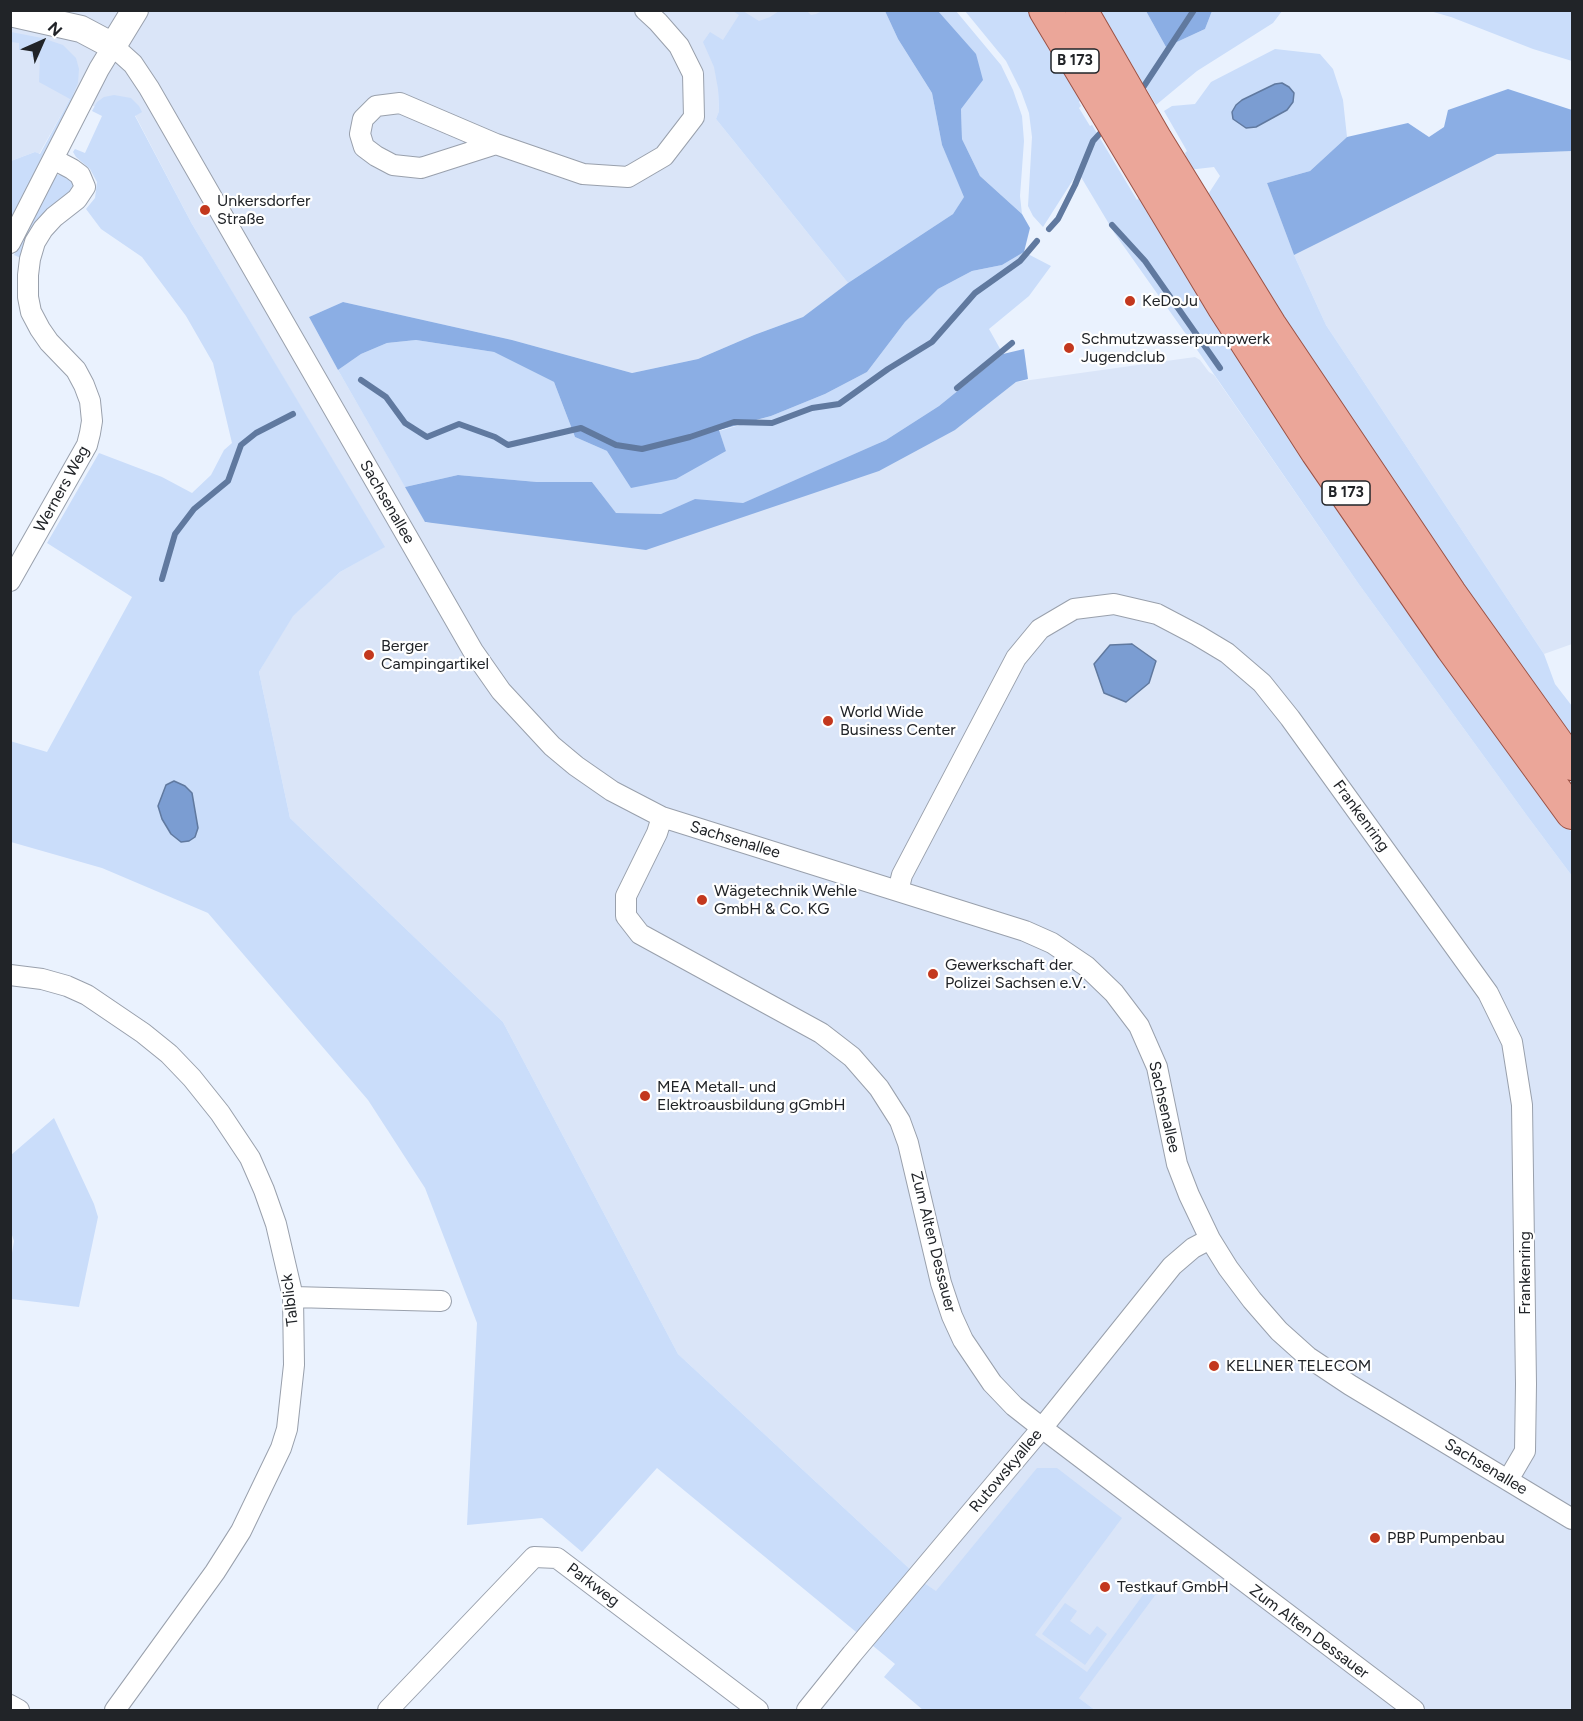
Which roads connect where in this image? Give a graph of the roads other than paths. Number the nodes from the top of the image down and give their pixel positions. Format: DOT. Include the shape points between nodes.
graph roads {
  1 [pos="135,10"];
  2 [pos="645,10"];
  3 [pos="1045,10"];
  4 [pos="1081,10"];
  5 [pos="10,13"];
  6 [pos="113,46"];
  7 [pos="1116,100"];
  8 [pos="496,144"];
  9 [pos="1146,151"];
  10 [pos="53,159"];
  11 [pos="10,243"];
  12 [pos="10,581"];
  13 [pos="1572,764"];
  14 [pos="1572,813"];
  15 [pos="662,817"];
  16 [pos="898,891"];
  17 [pos="10,975"];
  18 [pos="1210,1239"];
  19 [pos="293,1297"];
  20 [pos="441,1301"];
  21 [pos="1041,1428"];
  22 [pos="1508,1480"];
  23 [pos="1572,1519"];
  24 [pos="10,1705"];
  25 [pos="19,1710"];
  26 [pos="116,1710"];
  27 [pos="388,1710"];
  28 [pos="758,1710"];
  29 [pos="807,1710"];
  30 [pos="1414,1710"];
  1 -- 6 [label="street"];
  2 -- 8 [label="street" via="679,46 693,75 694,117 664,156 628,177 594,175"];
  3 -- 7 [label="main road, B 173"];
  4 -- 7 [label="main road, B 173"];
  5 -- 6 [label="street, Sachsenallee" via="81,29"];
  6 -- 10 [label="street"];
  6 -- 15 [label="street, Sachsenallee" via="133,64 149,87 472,651 501,691 552,746 612,790"];
  7 -- 9 [label="main road, B 173"];
  8 -- 8 [label="street" via="400,103 376,106 363,119 360,134 364,147 376,156 393,165 421,168"];
  9 -- 13 [label="main road, B 173"];
  9 -- 14 [label="main road, B 173" via="1223,306 1317,452"];
  10 -- 11 [label="street"];
  10 -- 12 [label="street, Werners Weg" via="80,175 85,188 54,216 35,242 28,297 40,328 84,385 92,421 87,445"];
  15 -- 16 [label="street, Sachsenallee"];
  15 -- 21 [label="street, Zum Alten Dessauer" via="626,896 626,916 640,934 821,1033 852,1057 879,1088 900,1121 908,1143 941,1283 963,1340 992,1383"];
  16 -- 18 [label="street, Sachsenallee" via="1025,931 1086,966 1114,993 1139,1026 1156,1067 1178,1164"];
  16 -- 22 [label="street, Frankenring" via="902,874 1016,658 1040,629 1074,609 1114,604 1157,614 1227,653 1262,683 1488,993 1512,1042 1522,1105 1526,1384 1525,1451"];
  17 -- 19 [label="street, Talblick" via="42,979 87,995 143,1033 192,1078 250,1158 276,1224"];
  18 -- 21 [label="street, Rutowskyallee" via="1172,1266"];
  18 -- 22 [label="street, Sachsenallee" via="1252,1300 1308,1357"];
  19 -- 20 [label="street"];
  19 -- 26 [label="street, Talblick" via="294,1365 281,1448 241,1531"];
  21 -- 29 [label="street, Rutowskyallee"];
  21 -- 30 [label="street, Zum Alten Dessauer"];
  22 -- 23 [label="street, Sachsenallee"];
  24 -- 25 [label="street"];
  27 -- 28 [label="street, Parkweg" via="534,1557 557,1558"];
}
